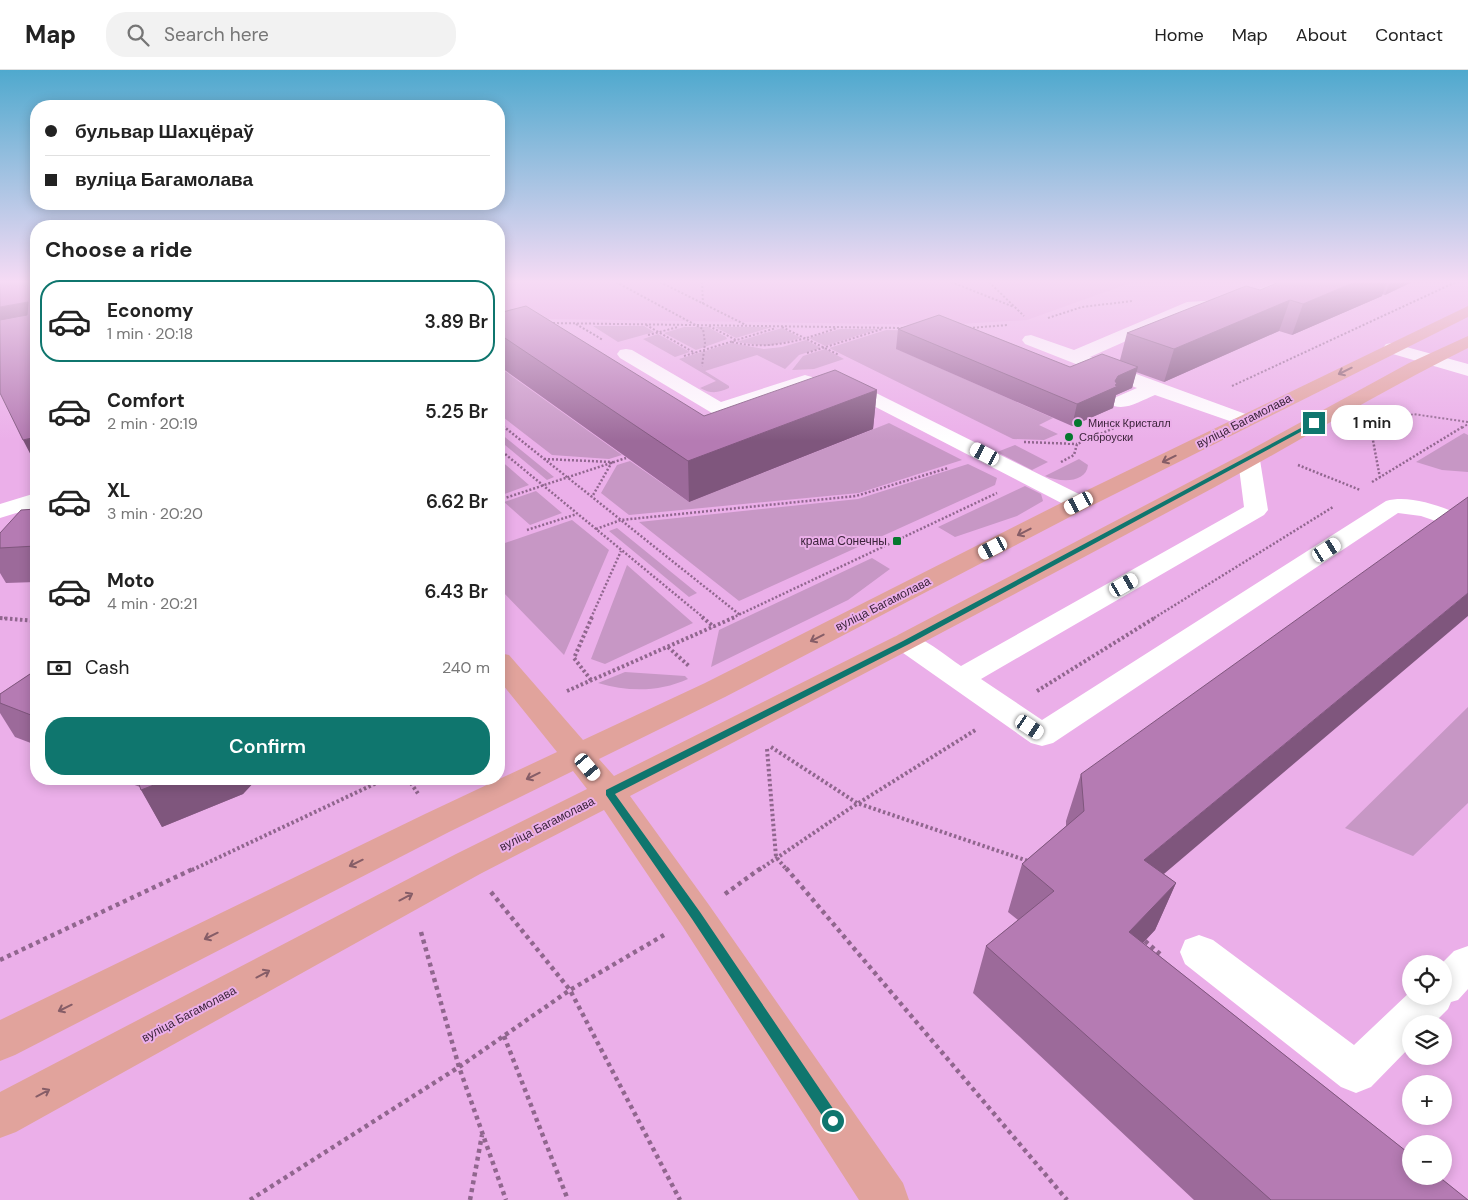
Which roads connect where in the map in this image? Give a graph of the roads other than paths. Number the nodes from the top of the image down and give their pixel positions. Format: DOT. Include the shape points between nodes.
graph roads {
  1 [pos="1126,335"];
  2 [pos="1419,335"];
  3 [pos="1031,340"];
  4 [pos="1468,341"];
  5 [pos="1392,348"];
  6 [pos="626,354"];
  7 [pos="1074,358"];
  8 [pos="1433,359"];
  9 [pos="1468,370"];
  10 [pos="1154,388"];
  11 [pos="1122,402"];
  12 [pos="1244,420"];
  13 [pos="1249,460"];
  14 [pos="30,502"];
  15 [pos="1079,503"];
  16 [pos="0,510"];
  17 [pos="1468,525"];
  18 [pos="906,642"];
  19 [pos="505,669"];
  20 [pos="960,679"];
  21 [pos="577,755"];
  22 [pos="609,792"];
  23 [pos="1181,954"];
  24 [pos="1468,964"];
  25 [pos="1452,979"];
  26 [pos="1425,1005"];
  27 [pos="0,1040"];
  28 [pos="0,1116"];
  29 [pos="886,1200"];
  1 -- 7 [label="street"];
  2 -- 5 [label="main road, вуліца Багамолава"];
  3 -- 7 [label="street"];
  4 -- 8 [label="main road, вуліца Багамолава"];
  5 -- 8 [label="street"];
  5 -- 12 [label="main road, вуліца Багамолава, one-way"];
  6 -- 15 [label="street" via="719,409 826,374"];
  7 -- 10 [label="street"];
  8 -- 9 [label="street"];
  8 -- 13 [label="main road, вуліца Багамолава"];
  10 -- 11 [label="street"];
  10 -- 12 [label="street"];
  12 -- 15 [label="main road, вуліца Багамолава, one-way"];
  13 -- 18 [label="main road, вуліца Багамолава"];
  13 -- 20 [label="street" via="1256,510"];
  14 -- 16 [label="street"];
  15 -- 21 [label="main road, вуліца Багамолава, one-way" via="715,690"];
  17 -- 20 [label="street" via="1425,510 1394,506 1042,735"];
  18 -- 20 [label="street"];
  18 -- 22 [label="main road, вуліца Багамолава"];
  19 -- 21 [label="main road"];
  21 -- 22 [label="main road"];
  21 -- 27 [label="main road, вуліца Багамолава, one-way"];
  28 -- 22 [label="main road, вуліца Багамолава, one-way" via="468,864"];
  22 -- 29 [label="main road"];
  23 -- 26 [label="street" via="1356,1072"];
  24 -- 25 [label="street"];
}
